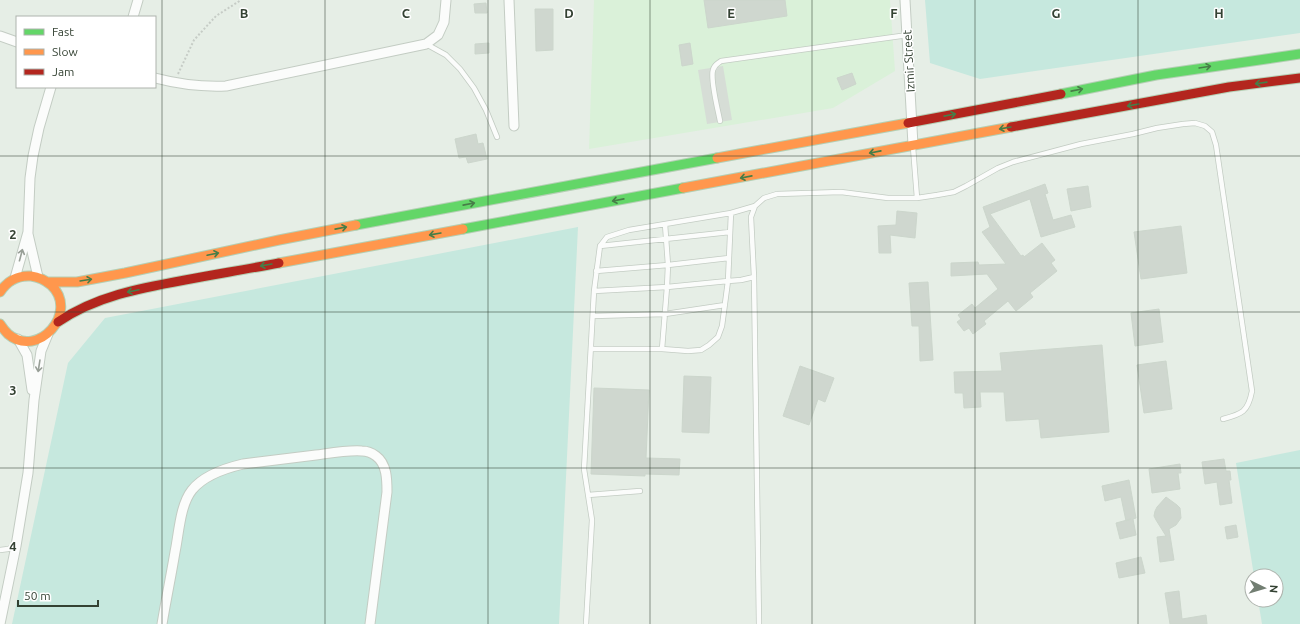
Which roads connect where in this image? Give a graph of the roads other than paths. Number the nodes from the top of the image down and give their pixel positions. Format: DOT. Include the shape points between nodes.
graph roads {
  1 [pos="138,0"];
  2 [pos="446,0"];
  3 [pos="509,0"];
  4 [pos="905,0"];
  5 [pos="133,16"];
  6 [pos="908,34"];
  7 [pos="0,36"];
  8 [pos="16,42"];
  9 [pos="426,44"];
  10 [pos="1300,54"];
  11 [pos="156,78"];
  12 [pos="1300,78"];
  13 [pos="51,88"];
  14 [pos="720,121"];
  15 [pos="911,122"];
  16 [pos="514,126"];
  17 [pos="497,137"];
  18 [pos="913,145"];
  19 [pos="917,198"];
  20 [pos="755,206"];
  21 [pos="731,213"];
  22 [pos="665,224"];
  23 [pos="28,232"];
  24 [pos="730,232"];
  25 [pos="666,239"];
  26 [pos="600,246"];
  27 [pos="729,258"];
  28 [pos="668,265"];
  29 [pos="596,270"];
  30 [pos="38,277"];
  31 [pos="754,277"];
  32 [pos="15,278"];
  33 [pos="728,281"];
  34 [pos="47,282"];
  35 [pos="667,287"];
  36 [pos="594,291"];
  37 [pos="0,292"];
  38 [pos="725,305"];
  39 [pos="665,314"];
  40 [pos="593,316"];
  41 [pos="58,322"];
  42 [pos="0,324"];
  43 [pos="4,334"];
  44 [pos="48,334"];
  45 [pos="18,339"];
  46 [pos="591,349"];
  47 [pos="662,349"];
  48 [pos="34,400"];
  49 [pos="1223,419"];
  50 [pos="640,491"];
  51 [pos="588,495"];
  52 [pos="16,546"];
  53 [pos="0,550"];
  54 [pos="0,624"];
  55 [pos="162,624"];
  56 [pos="370,624"];
  57 [pos="586,624"];
  58 [pos="759,624"];
  1 -- 5 [label="street"];
  2 -- 9 [label="street" via="444,22 438,35"];
  3 -- 16 [label="street"];
  4 -- 6 [label="street, Izmir Street"];
  6 -- 14 [label="lane" via="721,61 712,71"];
  6 -- 15 [label="street, Izmir Street"];
  7 -- 8 [label="street"];
  9 -- 11 [label="street" via="226,86"];
  9 -- 17 [label="lane" via="446,55 460,69 486,110"];
  15 -- 10 [label="main road, one-way" via="1156,75"];
  12 -- 18 [label="main road, one-way" via="1229,87"];
  13 -- 23 [label="street" via="33,156"];
  15 -- 18 [label="street, Izmir Street"];
  34 -- 15 [label="main road, one-way" via="77,282 150,269 294,237"];
  18 -- 19 [label="lane"];
  18 -- 41 [label="main road, one-way" via="125,292 89,303 67,314"];
  19 -- 20 [label="lane" via="888,198 841,192 777,194 764,198"];
  19 -- 49 [label="lane" via="954,192 1013,162 1080,144 1170,126 1195,123 1205,126 1212,132 1216,144 1252,391 1245,410"];
  20 -- 21 [label="lane"];
  20 -- 31 [label="lane" via="751,217"];
  21 -- 22 [label="lane"];
  21 -- 24 [label="lane"];
  22 -- 25 [label="lane"];
  22 -- 26 [label="lane" via="629,230 607,237"];
  23 -- 30 [label="street"];
  32 -- 23 [label="street, one-way"];
  24 -- 25 [label="lane"];
  24 -- 27 [label="lane"];
  25 -- 26 [label="lane"];
  25 -- 28 [label="lane"];
  26 -- 29 [label="lane"];
  27 -- 28 [label="lane"];
  27 -- 33 [label="lane"];
  28 -- 29 [label="lane"];
  28 -- 35 [label="lane"];
  29 -- 36 [label="lane"];
  30 -- 32 [label="main road"];
  30 -- 34 [label="main road"];
  31 -- 33 [label="lane"];
  31 -- 58 [label="lane"];
  32 -- 37 [label="main road"];
  33 -- 35 [label="lane"];
  33 -- 38 [label="lane"];
  34 -- 41 [label="main road" via="60,300"];
  35 -- 36 [label="lane"];
  35 -- 39 [label="lane"];
  36 -- 40 [label="lane"];
  38 -- 39 [label="lane"];
  38 -- 47 [label="lane" via="718,337 709,346 701,350 688,351"];
  39 -- 40 [label="lane"];
  39 -- 47 [label="lane"];
  40 -- 46 [label="lane"];
  41 -- 44 [label="main road"];
  42 -- 43 [label="main road"];
  43 -- 45 [label="main road"];
  44 -- 45 [label="main road" via="33,341"];
  44 -- 48 [label="street, one-way" via="41,351"];
  45 -- 48 [label="street" via="27,355"];
  46 -- 47 [label="lane"];
  46 -- 51 [label="lane" via="584,469"];
  48 -- 52 [label="street" via="28,473"];
  50 -- 51 [label="lane"];
  51 -- 57 [label="lane" via="592,520"];
  52 -- 53 [label="lane"];
  52 -- 54 [label="street"];
  55 -- 56 [label="street" via="182,515 193,489 217,472 243,464 362,451 377,456 386,471 387,479"];
}
